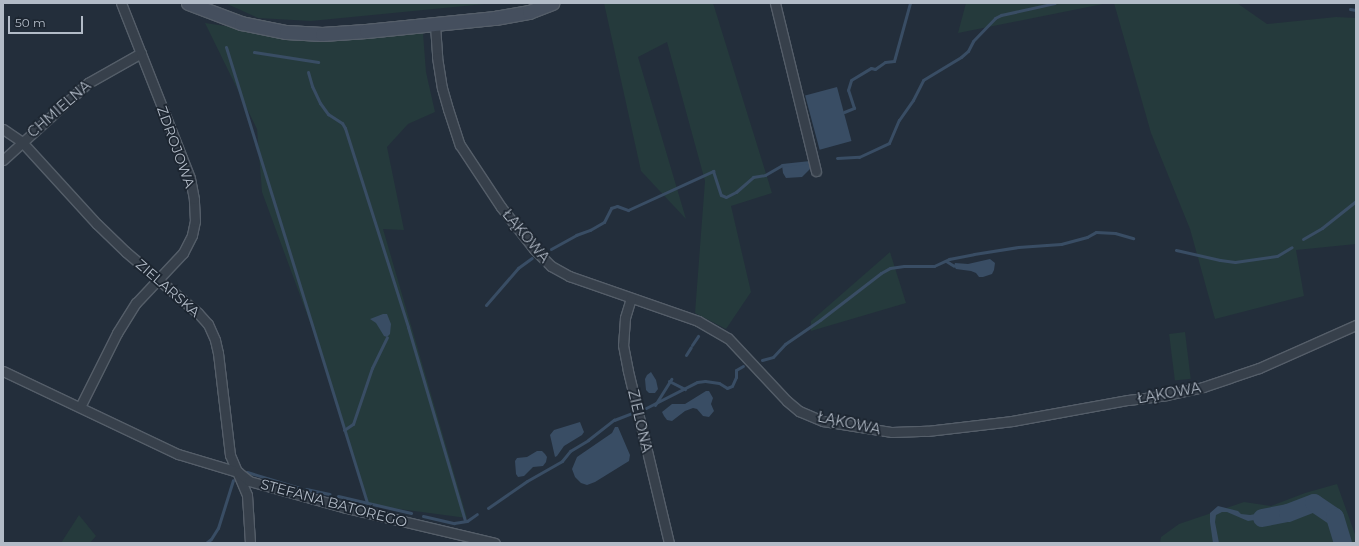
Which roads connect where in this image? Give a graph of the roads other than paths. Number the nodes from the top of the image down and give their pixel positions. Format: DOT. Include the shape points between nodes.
graph roads {
  1 [pos="121,3"];
  2 [pos="188,3"];
  3 [pos="552,3"];
  4 [pos="775,3"];
  5 [pos="435,25"];
  6 [pos="141,53"];
  7 [pos="3,129"];
  8 [pos="22,142"];
  9 [pos="3,160"];
  10 [pos="816,171"];
  11 [pos="158,279"];
  12 [pos="631,298"];
  13 [pos="1356,325"];
  14 [pos="3,371"];
  15 [pos="80,407"];
  16 [pos="238,472"];
  17 [pos="250,543"];
  18 [pos="495,543"];
  19 [pos="669,543"];
  1 -- 6 [label="street, ZDROJOWA"];
  2 -- 5 [label="street" via="241,23 286,32 322,34"];
  3 -- 5 [label="street" via="528,12"];
  4 -- 10 [label="street"];
  5 -- 12 [label="street, ŁĄKOWA" via="437,57 448,110 460,145 501,207 551,266 569,276"];
  6 -- 8 [label="street, CHMIELNA" via="88,83"];
  6 -- 11 [label="street, ZDROJOWA" via="190,178 194,199 195,221 192,235 183,253"];
  7 -- 8 [label="street, ZIELARSKA"];
  8 -- 9 [label="street, CHMIELNA"];
  8 -- 11 [label="street, ZIELARSKA" via="97,224"];
  11 -- 15 [label="street, ZDROJOWA" via="136,303 117,333"];
  11 -- 16 [label="street, ZIELARSKA" via="198,312 208,324 215,340 230,456"];
  12 -- 13 [label="street, ŁĄKOWA" via="698,321 728,338 799,411 823,421 892,432 927,431 1012,421 1203,387 1259,368"];
  12 -- 19 [label="street, ZIELONA" via="625,318 623,345"];
  14 -- 15 [label="street, STEFANA BATOREGO"];
  15 -- 16 [label="street, STEFANA BATOREGO" via="178,454"];
  16 -- 17 [label="street, ZIELARSKA" via="247,495"];
  16 -- 18 [label="street, STEFANA BATOREGO" via="249,481 289,493"];
}
